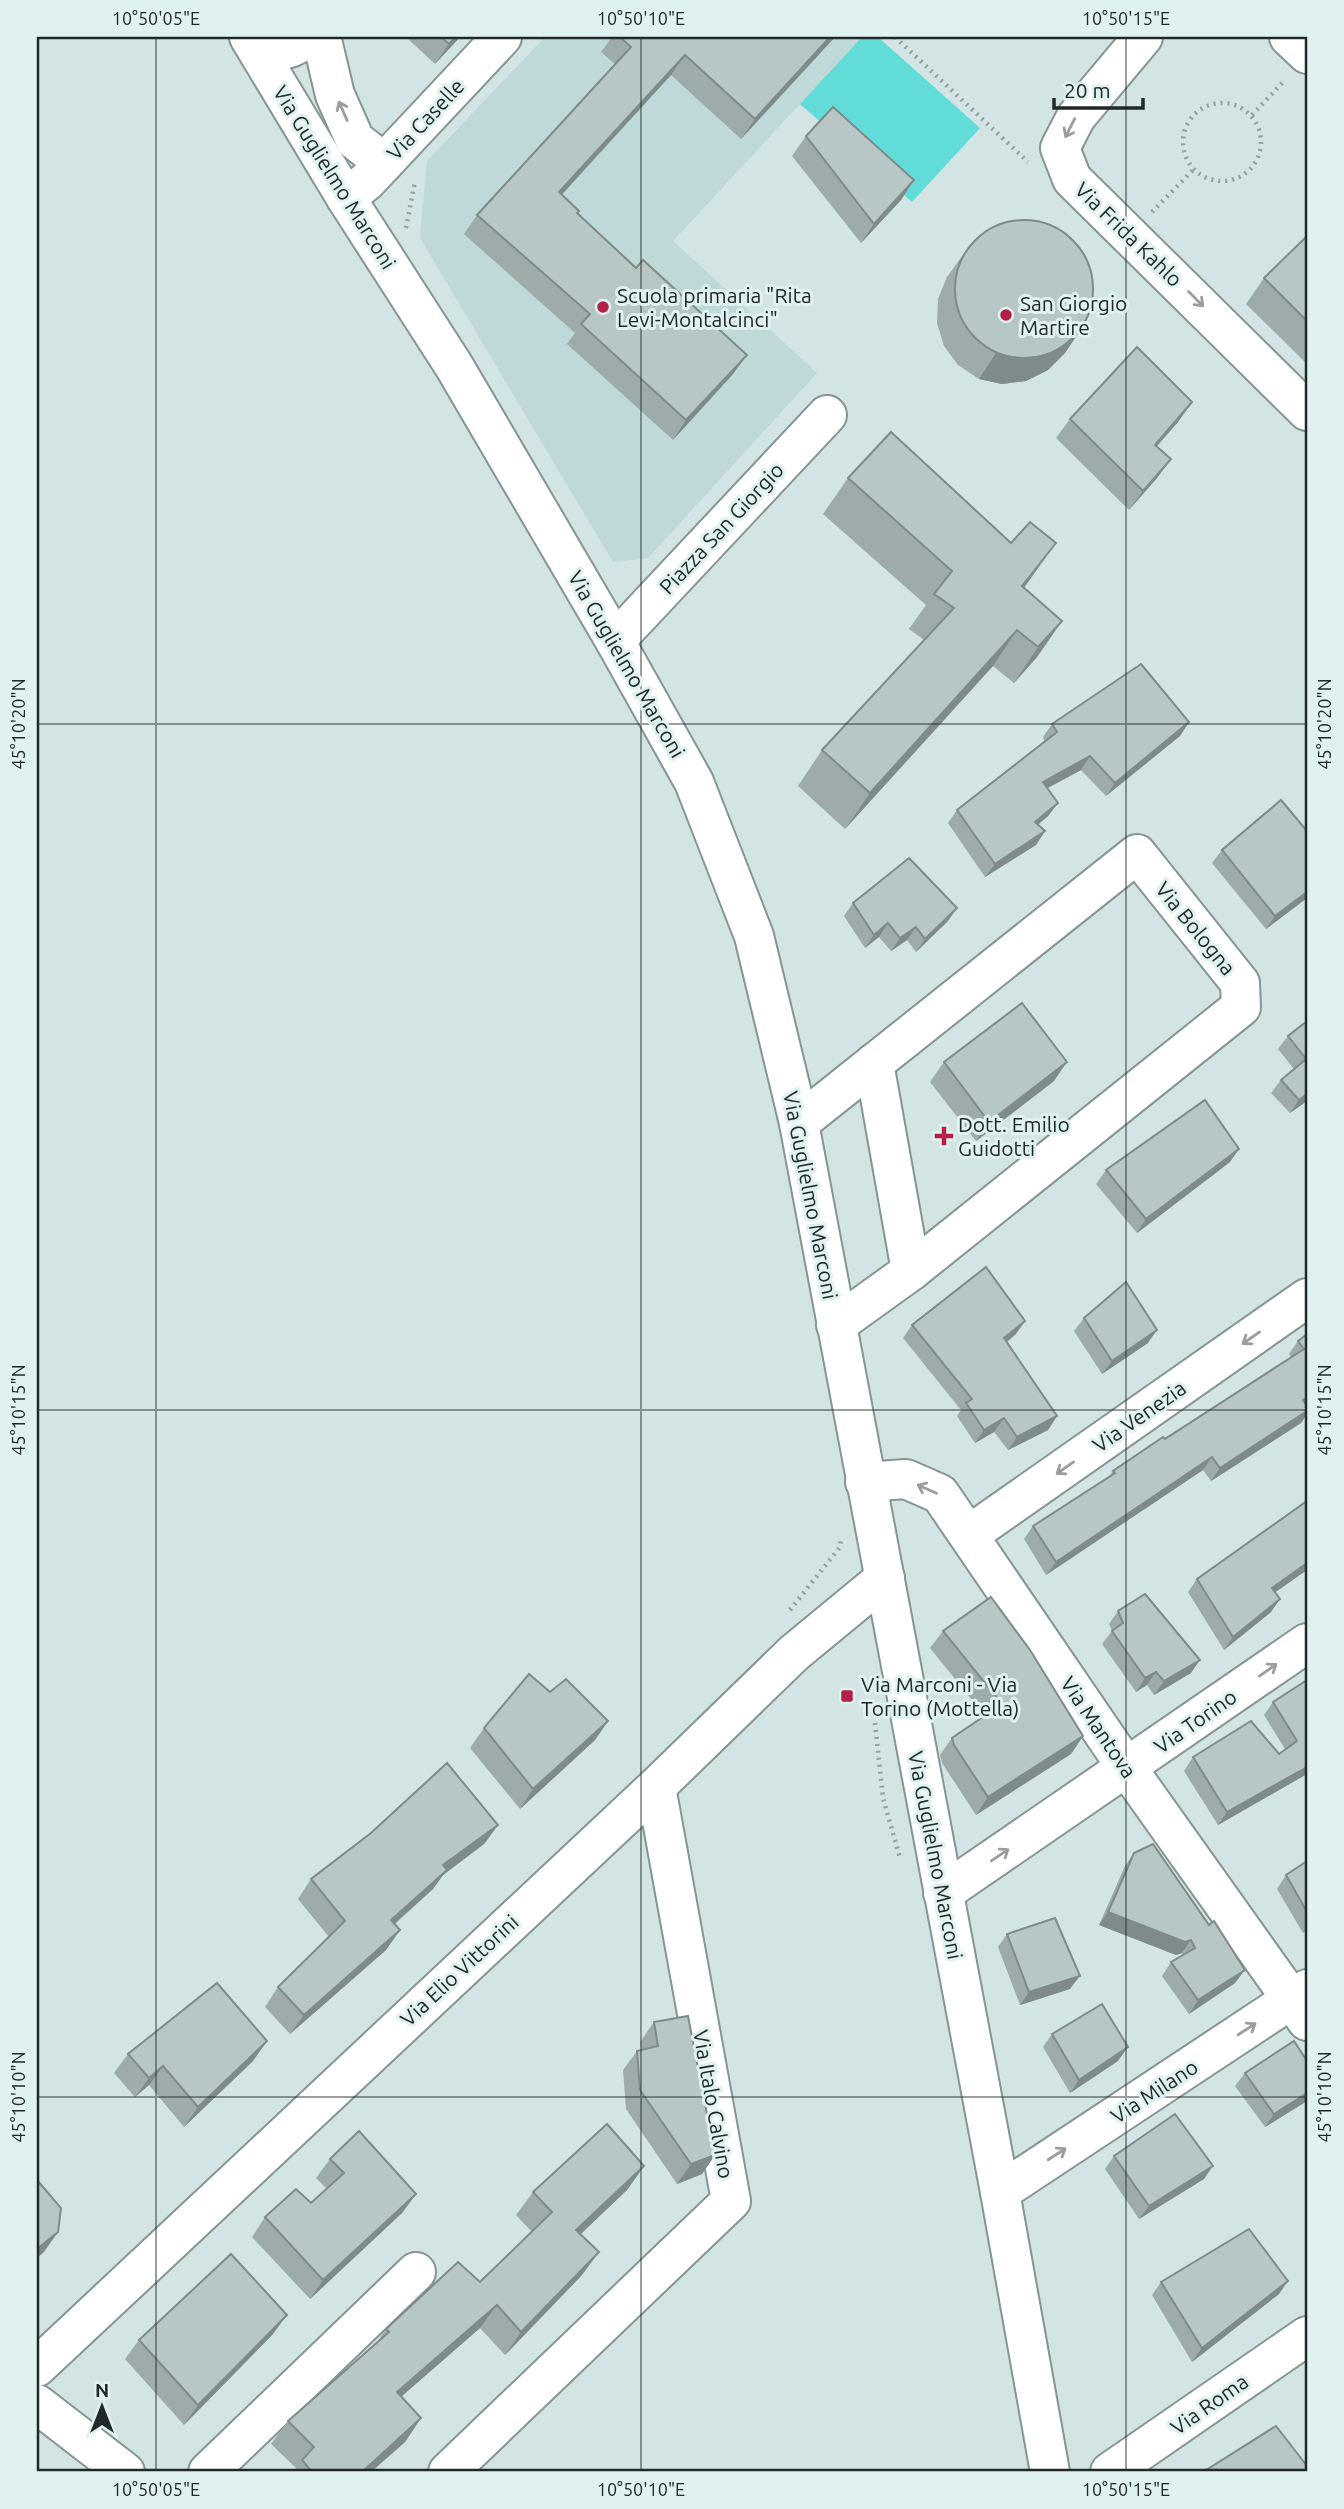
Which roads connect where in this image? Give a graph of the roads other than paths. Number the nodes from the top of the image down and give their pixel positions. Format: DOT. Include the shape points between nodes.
graph roads {
  1 [pos="502,37"];
  2 [pos="1143,37"];
  3 [pos="1289,37"];
  4 [pos="316,38"];
  5 [pos="254,44"];
  6 [pos="1109,54"];
  7 [pos="1298,65"];
  8 [pos="304,129"];
  9 [pos="401,167"];
  10 [pos="346,198"];
  11 [pos="1307,411"];
  12 [pos="827,415"];
  13 [pos="615,641"];
  14 [pos="874,1063"];
  15 [pos="799,1123"];
  16 [pos="911,1271"];
  17 [pos="1307,1298"];
  18 [pos="836,1325"];
  19 [pos="865,1482"];
  20 [pos="970,1534"];
  21 [pos="885,1578"];
  22 [pos="1307,1643"];
  23 [pos="1127,1768"];
  24 [pos="656,1787"];
  25 [pos="943,1893"];
  26 [pos="1302,2003"];
  27 [pos="1000,2192"];
  28 [pos="416,2272"];
  29 [pos="1307,2336"];
  30 [pos="37,2367"];
  31 [pos="37,2404"];
  32 [pos="125,2472"];
  33 [pos="208,2472"];
  34 [pos="448,2472"];
  35 [pos="1049,2472"];
  36 [pos="1110,2472"];
  1 -- 9 [label="street, Via Caselle"];
  2 -- 6 [label="street, Via Frida Kahlo"];
  3 -- 7 [label="street"];
  4 -- 5 [label="street" via="283,51"];
  4 -- 8 [label="street"];
  9 -- 4 [label="street, one-way" via="355,140"];
  5 -- 8 [label="street, Via Guglielmo Marconi"];
  6 -- 11 [label="street, Via Frida Kahlo, one-way" via="1060,148 1072,179"];
  8 -- 10 [label="street, Via Guglielmo Marconi"];
  9 -- 10 [label="street, Via Caselle"];
  10 -- 13 [label="street, Via Guglielmo Marconi" via="454,366"];
  12 -- 13 [label="street, Piazza San Giorgio"];
  13 -- 15 [label="street, Via Guglielmo Marconi" via="694,782 754,936"];
  14 -- 15 [label="street, Via Bologna"];
  14 -- 16 [label="street"];
  14 -- 16 [label="street, Via Bologna" via="1137,854 1240,983 1241,1007"];
  15 -- 18 [label="street, Via Guglielmo Marconi"];
  16 -- 18 [label="street, Via Bologna"];
  17 -- 20 [label="street, Via Venezia, one-way"];
  18 -- 19 [label="street, Via Guglielmo Marconi"];
  20 -- 19 [label="street, Via Mantova, one-way" via="940,1494 905,1479"];
  19 -- 21 [label="street, Via Guglielmo Marconi"];
  20 -- 23 [label="street, Via Mantova"];
  21 -- 24 [label="street, Via Elio Vittorini" via="794,1653"];
  21 -- 25 [label="street, Via Guglielmo Marconi"];
  23 -- 22 [label="street, Via Torino, one-way"];
  25 -- 23 [label="street, Via Torino, one-way"];
  23 -- 26 [label="street, Via Mantova"];
  24 -- 30 [label="street, Via Elio Vittorini"];
  24 -- 34 [label="street, Via Italo Calvino" via="732,2202"];
  25 -- 27 [label="street, Via Guglielmo Marconi"];
  27 -- 26 [label="street, Via Milano, one-way"];
  27 -- 35 [label="street, Via Guglielmo Marconi"];
  28 -- 33 [label="street"];
  29 -- 36 [label="street, Via Roma"];
  31 -- 32 [label="street"];
}
